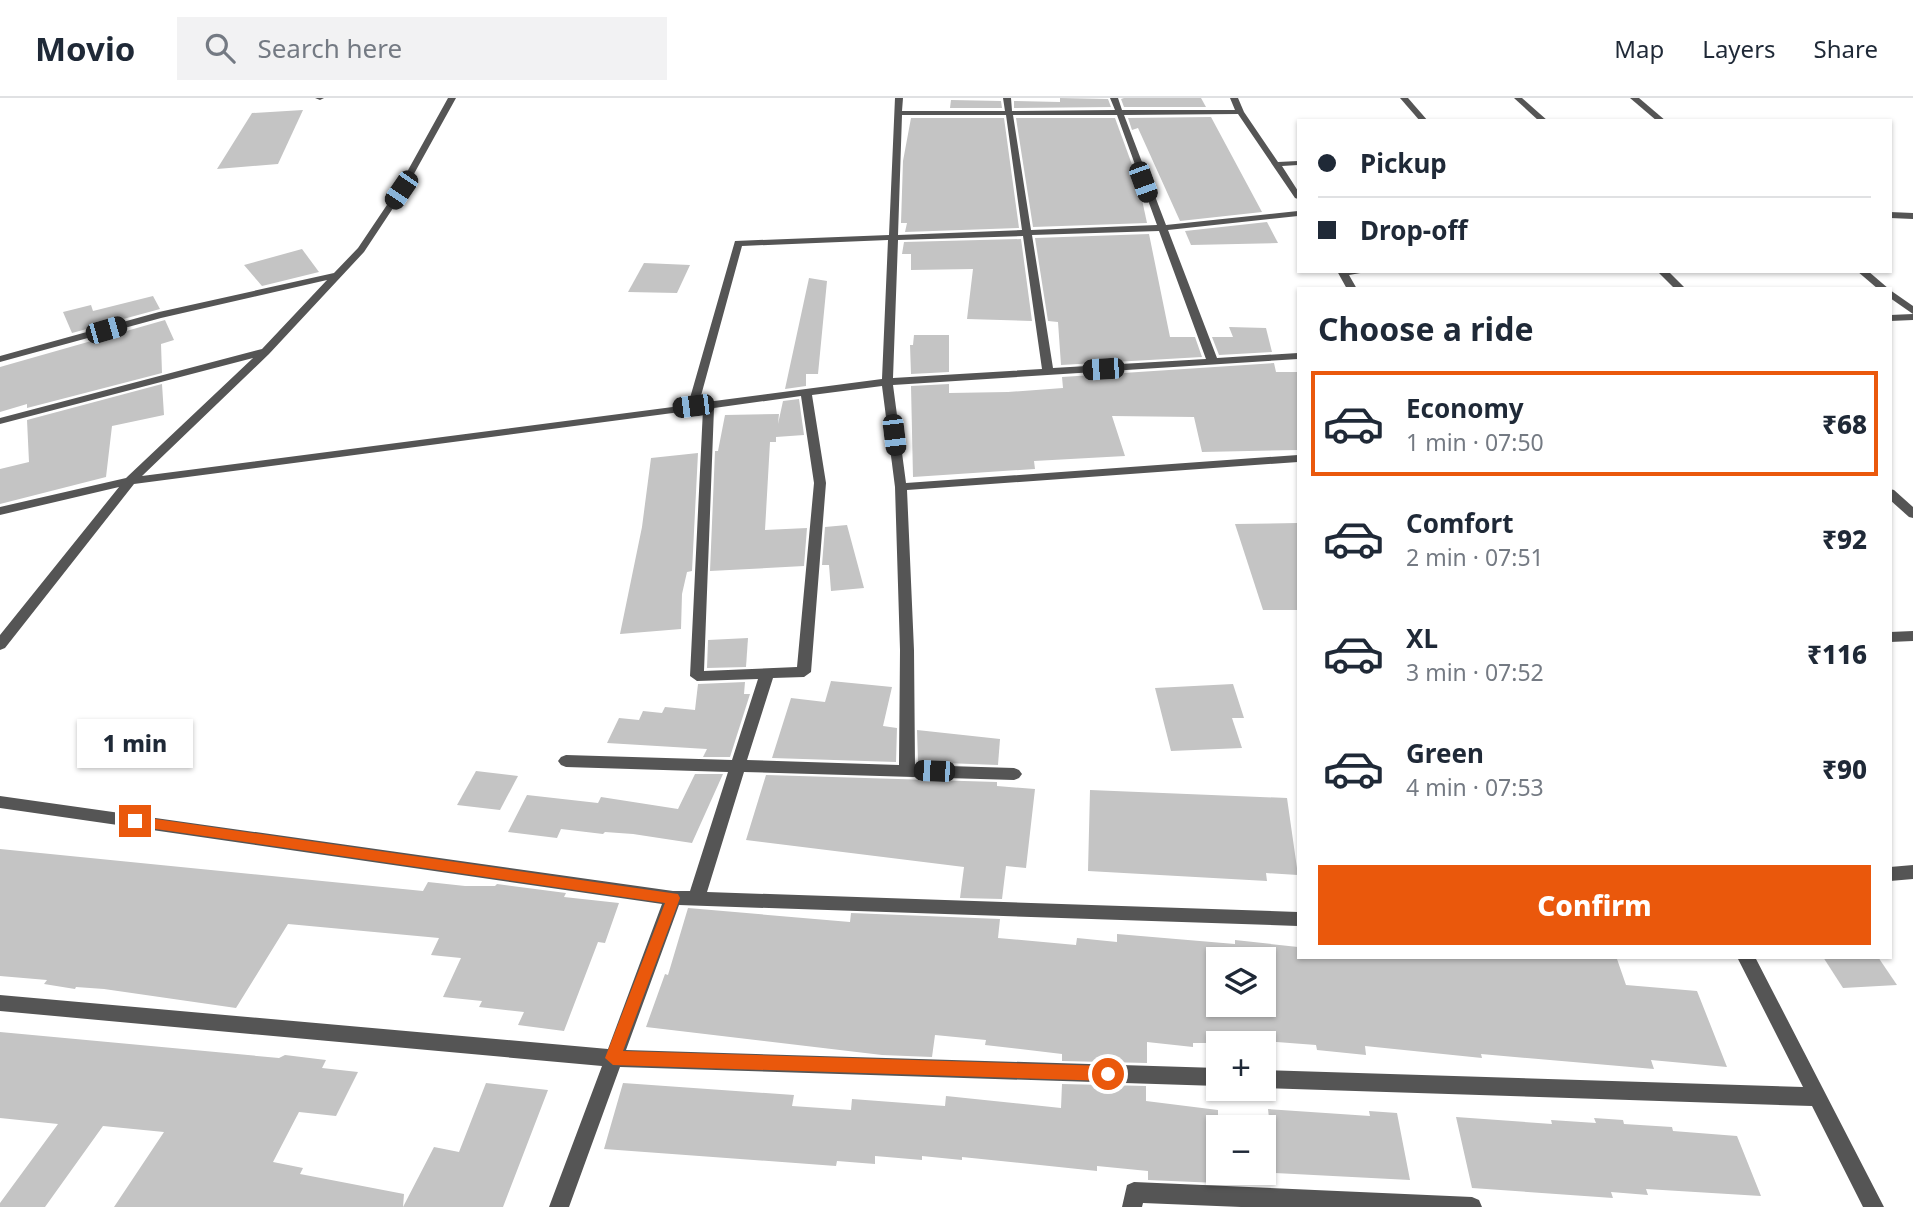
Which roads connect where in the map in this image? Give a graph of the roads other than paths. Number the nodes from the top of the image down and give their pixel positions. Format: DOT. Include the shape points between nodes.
graph roads {
  1 [pos="452,98"];
  2 [pos="899,98"];
  3 [pos="1007,98"];
  4 [pos="1114,98"];
  5 [pos="1234,98"];
  6 [pos="1404,98"];
  7 [pos="1517,98"];
  8 [pos="1634,98"];
  9 [pos="1240,112"];
  10 [pos="898,113"];
  11 [pos="1009,113"];
  12 [pos="1117,113"];
  13 [pos="1422,119"];
  14 [pos="1542,119"];
  15 [pos="1660,119"];
  16 [pos="1297,163"];
  17 [pos="1278,164"];
  18 [pos="1297,194"];
  19 [pos="1297,213"];
  20 [pos="1892,215"];
  21 [pos="1913,216"];
  22 [pos="1160,228"];
  23 [pos="1025,233"];
  24 [pos="893,239"];
  25 [pos="1664,273"];
  26 [pos="1864,273"];
  27 [pos="338,275"];
  28 [pos="1679,287"];
  29 [pos="1882,287"];
  30 [pos="1892,295"];
  31 [pos="1913,311"];
  32 [pos="1913,317"];
  33 [pos="1892,318"];
  34 [pos="265,352"];
  35 [pos="1297,356"];
  36 [pos="0,359"];
  37 [pos="1213,362"];
  38 [pos="1048,372"];
  39 [pos="887,382"];
  40 [pos="806,392"];
  41 [pos="709,404"];
  42 [pos="693,406"];
  43 [pos="0,421"];
  44 [pos="1297,459"];
  45 [pos="130,481"];
  46 [pos="901,486"];
  47 [pos="1892,495"];
  48 [pos="1892,510"];
  49 [pos="0,511"];
  50 [pos="1911,511"];
  51 [pos="1913,636"];
  52 [pos="1892,637"];
  53 [pos="0,645"];
  54 [pos="768,673"];
  55 [pos="566,761"];
  56 [pos="738,764"];
  57 [pos="907,770"];
  58 [pos="1014,774"];
  59 [pos="0,802"];
  60 [pos="1913,873"];
  61 [pos="1892,874"];
  62 [pos="673,898"];
  63 [pos="696,899"];
  64 [pos="1297,919"];
  65 [pos="1747,959"];
  66 [pos="0,1003"];
  67 [pos="613,1058"];
  68 [pos="1206,1077"];
  69 [pos="1276,1079"];
  70 [pos="1817,1097"];
  71 [pos="1400,1206"];
  72 [pos="559,1207"];
  73 [pos="1132,1207"];
  74 [pos="1472,1207"];
  75 [pos="1874,1207"];
  1 -- 27 [label="street" via="401,190 361,250"];
  2 -- 10 [label="street"];
  3 -- 11 [label="street"];
  4 -- 12 [label="street"];
  5 -- 9 [label="street"];
  6 -- 13 [label="street"];
  7 -- 14 [label="street"];
  8 -- 15 [label="street"];
  9 -- 12 [label="street"];
  9 -- 17 [label="street"];
  10 -- 11 [label="street"];
  10 -- 24 [label="street"];
  11 -- 12 [label="street"];
  11 -- 23 [label="street"];
  12 -- 22 [label="street"];
  16 -- 17 [label="street"];
  17 -- 18 [label="street"];
  19 -- 22 [label="street"];
  20 -- 21 [label="street"];
  22 -- 23 [label="street"];
  22 -- 37 [label="street"];
  23 -- 24 [label="street"];
  23 -- 38 [label="street"];
  24 -- 39 [label="street"];
  24 -- 42 [label="street" via="738,243"];
  25 -- 28 [label="street"];
  26 -- 29 [label="street"];
  27 -- 34 [label="street"];
  27 -- 36 [label="street" via="159,315"];
  30 -- 31 [label="street"];
  32 -- 33 [label="street"];
  34 -- 43 [label="street"];
  34 -- 45 [label="street"];
  35 -- 37 [label="street"];
  37 -- 38 [label="street"];
  38 -- 39 [label="street"];
  39 -- 40 [label="street"];
  39 -- 46 [label="street"];
  40 -- 41 [label="street"];
  40 -- 54 [label="street" via="820,483 804,672"];
  41 -- 42 [label="street"];
  41 -- 54 [label="street" via="697,677"];
  42 -- 45 [label="street"];
  44 -- 46 [label="street"];
  45 -- 49 [label="street"];
  45 -- 53 [label="street"];
  46 -- 57 [label="street"];
  47 -- 50 [label="street"];
  48 -- 50 [label="street"];
  51 -- 52 [label="street"];
  54 -- 56 [label="street"];
  55 -- 56 [label="street"];
  56 -- 57 [label="street"];
  56 -- 63 [label="street"];
  57 -- 58 [label="street"];
  59 -- 62 [label="street"];
  60 -- 61 [label="street"];
  62 -- 63 [label="street"];
  62 -- 67 [label="street"];
  63 -- 64 [label="street"];
  65 -- 70 [label="street"];
  66 -- 67 [label="street"];
  67 -- 68 [label="street"];
  67 -- 72 [label="street"];
  69 -- 70 [label="street"];
  70 -- 75 [label="street"];
  71 -- 73 [label="street" via="1134,1192"];
  71 -- 74 [label="street"];
}
